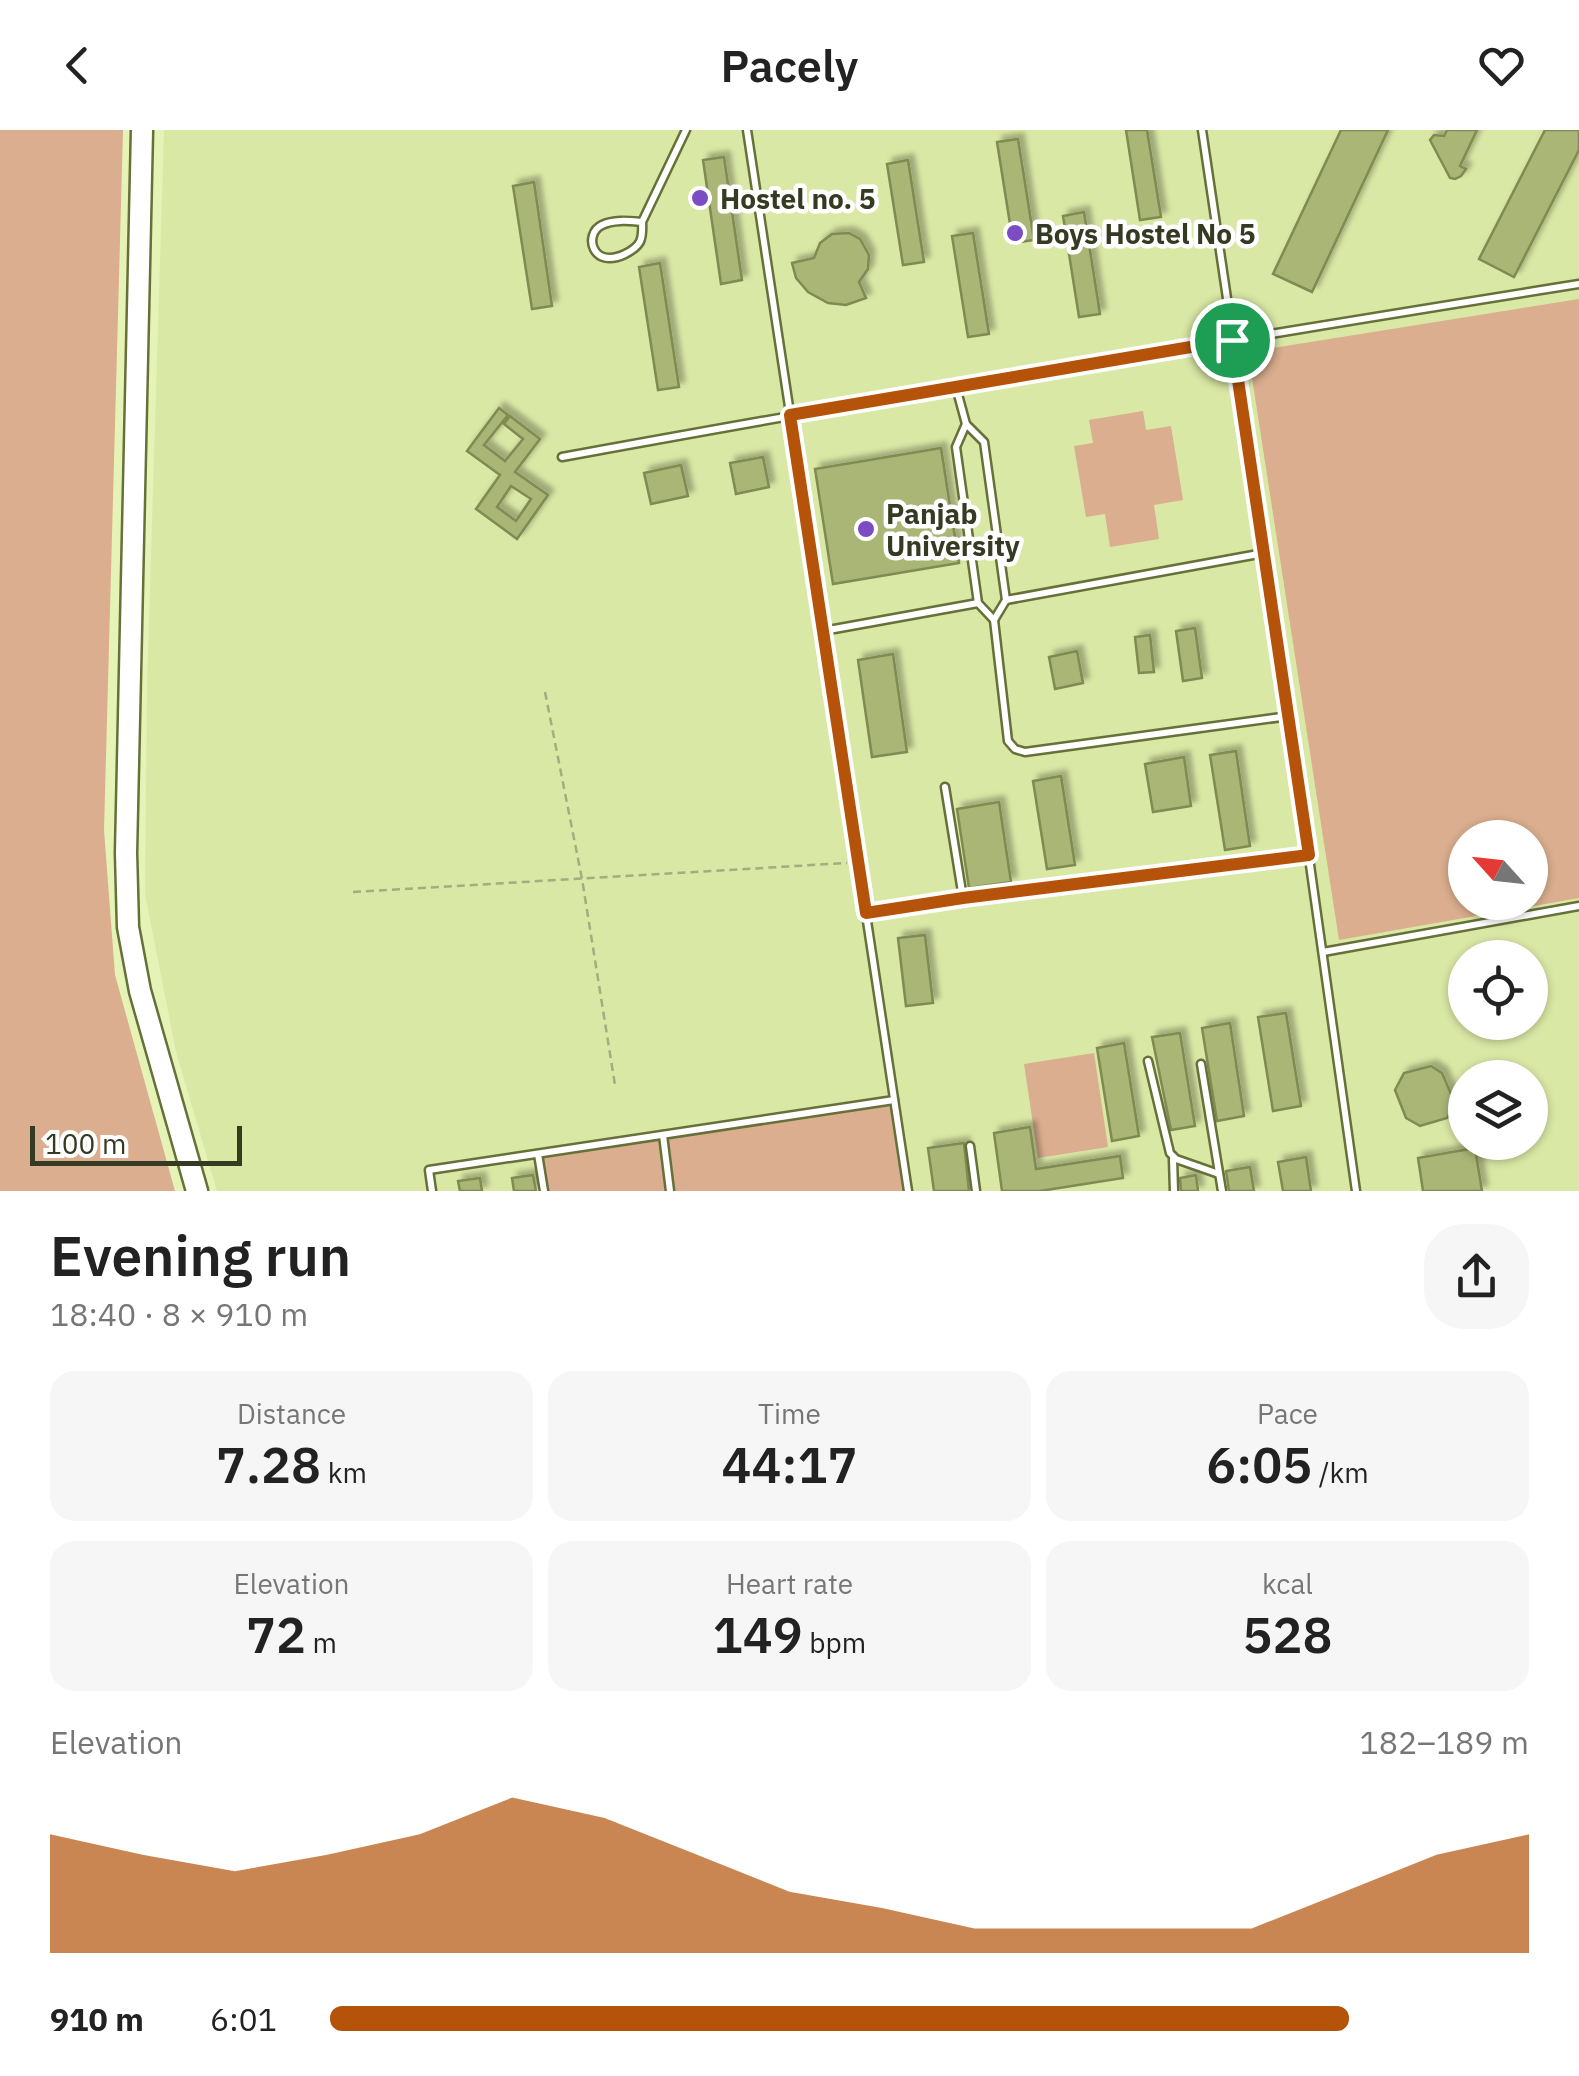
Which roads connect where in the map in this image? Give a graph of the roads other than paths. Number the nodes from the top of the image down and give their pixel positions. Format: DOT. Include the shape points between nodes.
graph roads {
  1 [pos="142,130"];
  2 [pos="686,130"];
  3 [pos="747,130"];
  4 [pos="1202,130"];
  5 [pos="642,222"];
  6 [pos="1579,284"];
  7 [pos="1232,340"];
  8 [pos="956,387"];
  9 [pos="790,415"];
  10 [pos="966,424"];
  11 [pos="562,457"];
  12 [pos="1264,552"];
  13 [pos="1006,600"];
  14 [pos="978,603"];
  15 [pos="994,620"];
  16 [pos="823,632"];
  17 [pos="1289,716"];
  18 [pos="946,787"];
  19 [pos="1309,855"];
  20 [pos="963,898"];
  21 [pos="1579,906"];
  22 [pos="866,913"];
  23 [pos="1323,952"];
  24 [pos="1148,1061"];
  25 [pos="1201,1064"];
  26 [pos="894,1100"];
  27 [pos="663,1135"];
  28 [pos="970,1146"];
  29 [pos="538,1154"];
  30 [pos="1172,1157"];
  31 [pos="1219,1174"];
  32 [pos="198,1191"];
  33 [pos="432,1191"];
  34 [pos="544,1191"];
  35 [pos="670,1191"];
  36 [pos="908,1191"];
  37 [pos="976,1191"];
  38 [pos="1174,1191"];
  39 [pos="1222,1191"];
  40 [pos="1356,1191"];
  1 -- 32 [label="street" via="128,927"];
  2 -- 5 [label="lane"];
  3 -- 9 [label="lane"];
  4 -- 7 [label="lane"];
  5 -- 5 [label="lane" via="603,224 594,234 594,251 608,260 636,248"];
  6 -- 7 [label="lane"];
  7 -- 8 [label="lane"];
  7 -- 12 [label="lane"];
  8 -- 9 [label="lane"];
  8 -- 10 [label="lane"];
  9 -- 11 [label="lane"];
  9 -- 16 [label="lane"];
  10 -- 13 [label="lane" via="984,442"];
  10 -- 14 [label="lane" via="956,447"];
  12 -- 13 [label="lane"];
  12 -- 17 [label="lane"];
  13 -- 15 [label="lane"];
  14 -- 15 [label="lane"];
  14 -- 16 [label="lane"];
  15 -- 17 [label="lane" via="1008,741 1016,750"];
  16 -- 22 [label="lane"];
  17 -- 19 [label="lane"];
  18 -- 20 [label="lane"];
  19 -- 20 [label="lane"];
  19 -- 23 [label="lane"];
  20 -- 22 [label="lane"];
  21 -- 23 [label="lane"];
  22 -- 26 [label="lane"];
  23 -- 40 [label="lane"];
  24 -- 30 [label="lane"];
  25 -- 31 [label="lane"];
  26 -- 27 [label="lane"];
  26 -- 36 [label="lane"];
  27 -- 29 [label="lane"];
  27 -- 35 [label="lane"];
  28 -- 37 [label="lane"];
  29 -- 33 [label="lane" via="429,1170"];
  29 -- 34 [label="lane"];
  30 -- 31 [label="lane"];
  30 -- 38 [label="lane"];
  31 -- 39 [label="lane"];
}
